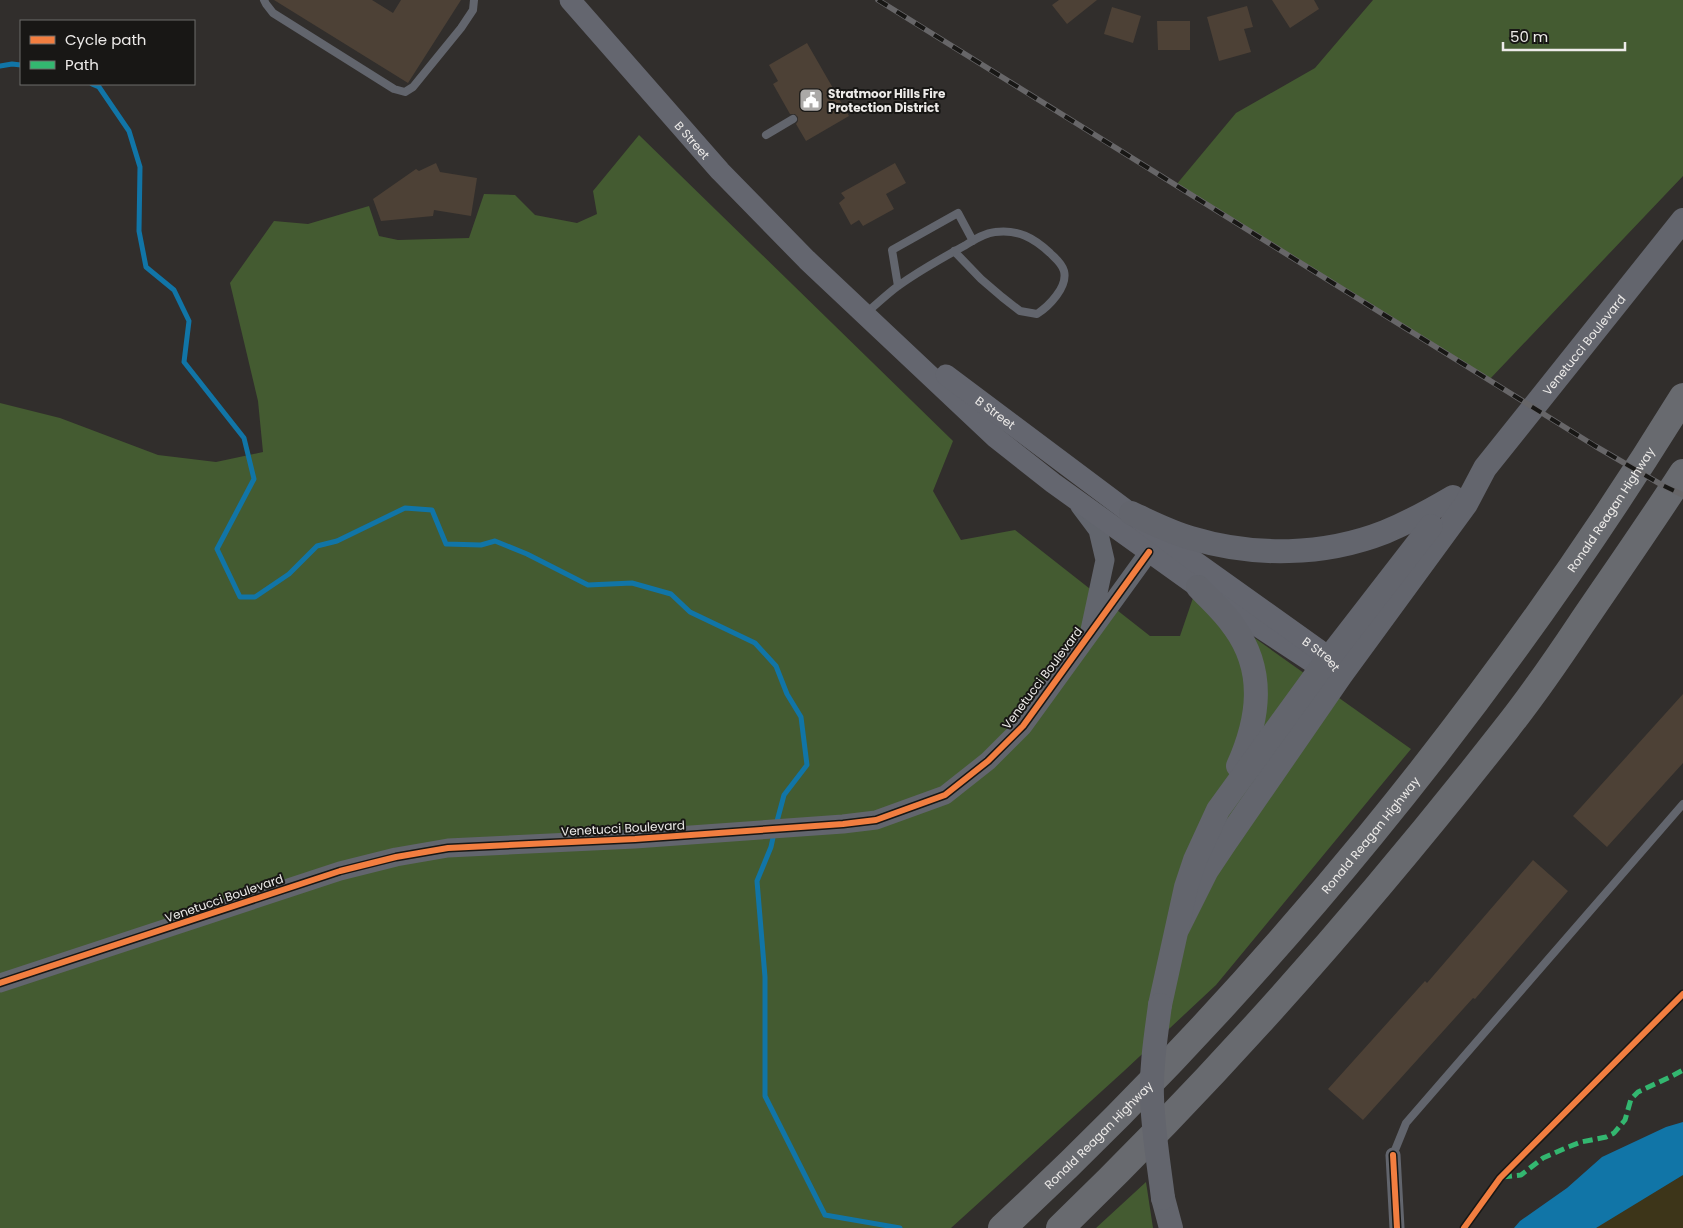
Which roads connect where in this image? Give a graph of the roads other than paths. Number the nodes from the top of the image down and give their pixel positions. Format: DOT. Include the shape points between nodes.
graph roads {
  1 [pos="264,0"];
  2 [pos="474,0"];
  3 [pos="570,0"];
  4 [pos="793,119"];
  5 [pos="766,135"];
  6 [pos="1683,220"];
  7 [pos="973,241"];
  8 [pos="954,251"];
  9 [pos="898,286"];
  10 [pos="865,314"];
  11 [pos="1683,398"];
  12 [pos="1485,468"];
  13 [pos="1683,473"];
  14 [pos="1453,497"];
  15 [pos="1075,499"];
  16 [pos="1131,513"];
  17 [pos="1149,552"];
  18 [pos="1198,587"];
  19 [pos="1089,635"];
  20 [pos="1330,666"];
  21 [pos="1683,804"];
  22 [pos="1218,810"];
  23 [pos="1178,928"];
  24 [pos="0,983"];
  25 [pos="1393,1155"];
  26 [pos="1002,1228"];
  27 [pos="1060,1228"];
  28 [pos="1171,1228"];
  29 [pos="1396,1228"];
  1 -- 2 [label="lane" via="273,13 294,27 394,89 405,92 414,87 461,28 473,10"];
  3 -- 10 [label="main road, B Street" via="720,171"];
  4 -- 5 [label="lane"];
  6 -- 12 [label="main road, Venetucci Boulevard"];
  7 -- 8 [label="lane"];
  7 -- 8 [label="lane" via="994,232 1012,231 1030,237 1059,261 1064,270 1064,280 1058,292 1037,314 1020,311 981,279"];
  7 -- 9 [label="lane" via="958,213 892,250"];
  8 -- 9 [label="lane"];
  9 -- 10 [label="lane"];
  10 -- 15 [label="main road, B Street" via="996,438"];
  10 -- 16 [label="main road, B Street"];
  11 -- 26 [label="highway, Ronald Reagan Highway" via="1528,629 1412,783 1300,918 1192,1038 1110,1124"];
  12 -- 14 [label="main road, Venetucci Boulevard"];
  12 -- 20 [label="main road, Venetucci Boulevard" via="1466,504"];
  13 -- 27 [label="highway" via="1508,727 1380,884 1289,991 1197,1091"];
  14 -- 16 [label="main road" via="1384,532 1339,546 1291,551 1215,545 1162,528"];
  14 -- 20 [label="main road, Venetucci Boulevard"];
  15 -- 17 [label="main road, B Street"];
  15 -- 19 [label="street, Venetucci Boulevard" via="1098,530 1105,560"];
  16 -- 20 [label="main road, B Street"];
  17 -- 18 [label="main road, B Street"];
  17 -- 19 [label="street, Venetucci Boulevard"];
  18 -- 20 [label="main road, B Street"];
  18 -- 22 [label="main road" via="1242,639 1252,663 1257,688 1247,746"];
  19 -- 24 [label="street, Venetucci Boulevard" via="1023,726 988,761 945,794 876,820 635,839 448,848 396,856 340,871"];
  20 -- 22 [label="main road"];
  20 -- 23 [label="main road" via="1207,870"];
  21 -- 25 [label="lane" via="1406,1123"];
  22 -- 23 [label="main road" via="1195,860"];
  23 -- 28 [label="main road, bridge" via="1160,1005 1152,1096 1163,1198"];
  25 -- 29 [label="street"];
}
